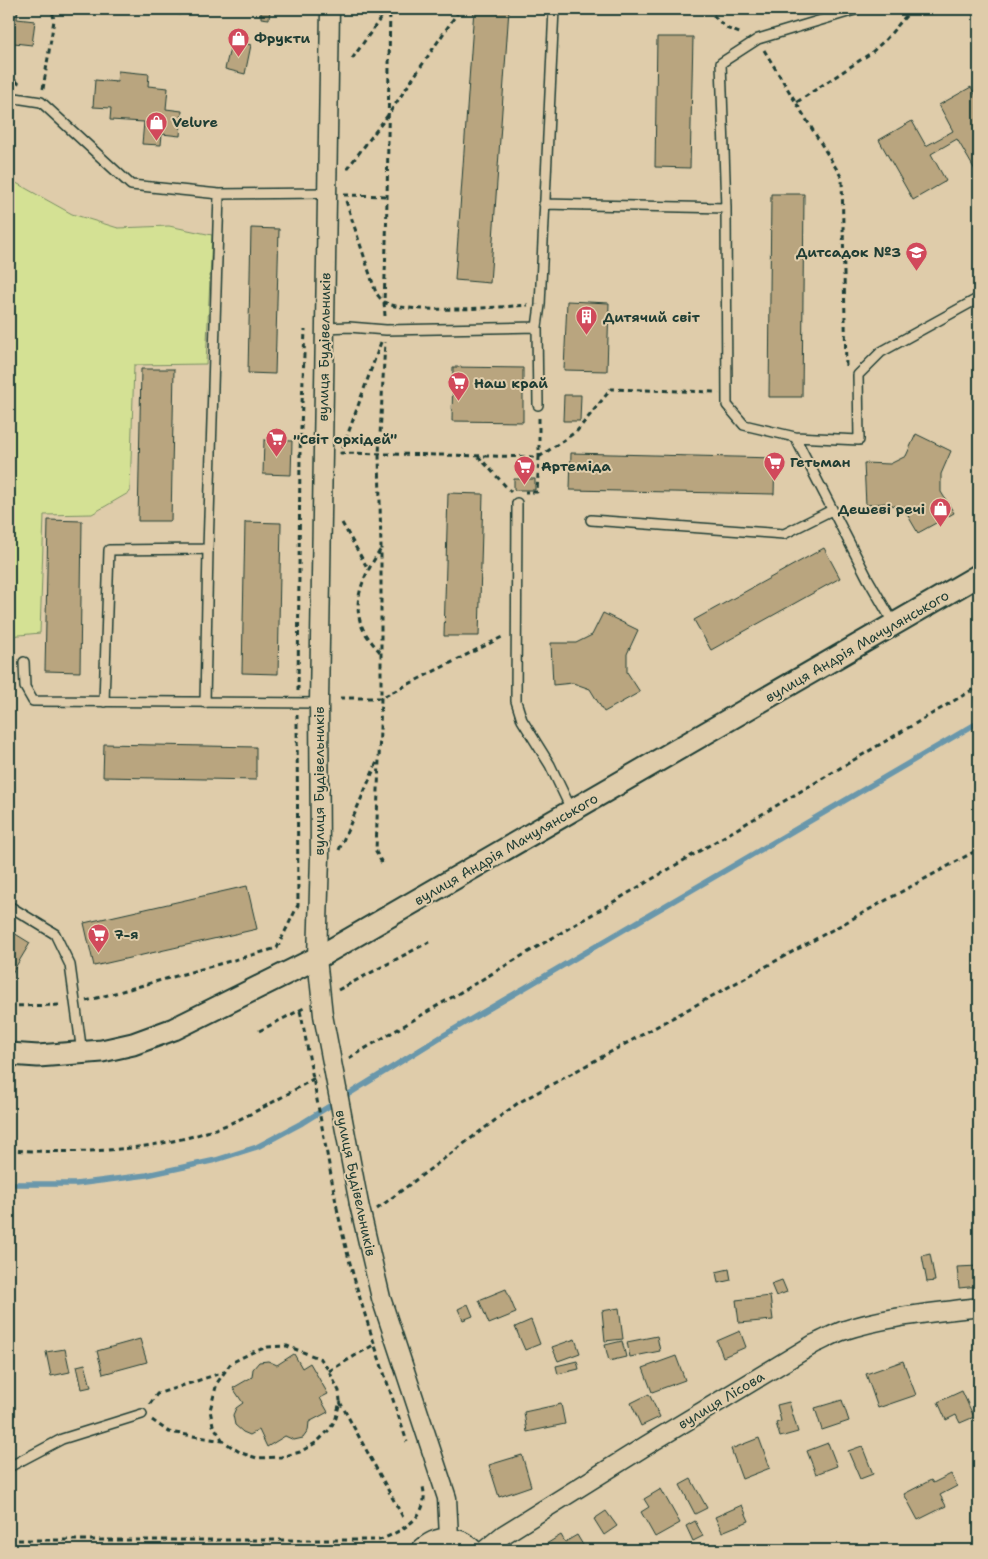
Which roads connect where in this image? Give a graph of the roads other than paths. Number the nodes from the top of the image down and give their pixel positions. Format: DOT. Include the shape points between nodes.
graph roads {
  1 [pos="330,9"];
  2 [pos="554,9"];
  3 [pos="858,9"];
  4 [pos="9,97"];
  5 [pos="326,193"];
  6 [pos="219,194"];
  7 [pos="544,204"];
  8 [pos="726,208"];
  9 [pos="979,298"];
  10 [pos="537,327"];
  11 [pos="325,328"];
  12 [pos="538,405"];
  13 [pos="795,437"];
  14 [pos="517,503"];
  15 [pos="832,510"];
  16 [pos="591,520"];
  17 [pos="208,549"];
  18 [pos="979,575"];
  19 [pos="894,624"];
  20 [pos="24,662"];
  21 [pos="104,702"];
  22 [pos="205,703"];
  23 [pos="319,703"];
  24 [pos="572,811"];
  25 [pos="9,906"];
  26 [pos="317,958"];
  27 [pos="82,1053"];
  28 [pos="9,1054"];
  29 [pos="979,1307"];
  30 [pos="142,1414"];
  31 [pos="9,1467"];
  32 [pos="449,1537"];
  33 [pos="420,1550"];
  34 [pos="474,1550"];
  35 [pos="485,1550"];
  1 -- 5 [label="street, вулиця Будівельників"];
  2 -- 7 [label="lane"];
  3 -- 8 [label="lane" via="758,39 721,63"];
  4 -- 6 [label="lane" via="40,102 131,185"];
  5 -- 6 [label="lane"];
  5 -- 11 [label="street, вулиця Будівельників"];
  6 -- 17 [label="lane"];
  7 -- 8 [label="lane"];
  7 -- 10 [label="lane"];
  8 -- 13 [label="lane" via="727,405 744,425"];
  9 -- 13 [label="lane" via="881,352 858,375 859,440"];
  10 -- 11 [label="lane"];
  10 -- 12 [label="lane"];
  11 -- 23 [label="street, вулиця Будівельників"];
  13 -- 15 [label="lane"];
  14 -- 24 [label="lane" via="516,701 522,720 550,765"];
  15 -- 16 [label="lane" via="784,534"];
  15 -- 19 [label="lane"];
  17 -- 21 [label="lane" via="109,550"];
  17 -- 22 [label="lane"];
  18 -- 19 [label="street, вулиця Андрія Мачулянського"];
  19 -- 24 [label="street, вулиця Андрія Мачулянського"];
  20 -- 21 [label="lane" via="25,687 33,701"];
  21 -- 22 [label="lane"];
  22 -- 23 [label="lane"];
  23 -- 26 [label="street, вулиця Будівельників"];
  24 -- 26 [label="street, вулиця Андрія Мачулянського"];
  25 -- 27 [label="lane" via="55,934 70,965"];
  26 -- 27 [label="street, вулиця Андрія Мачулянського" via="174,1029 133,1044"];
  26 -- 32 [label="street, вулиця Будівельників, bridge" via="322,1008 366,1203 381,1298 447,1498"];
  27 -- 28 [label="street, вулиця Андрія Мачулянського"];
  29 -- 35 [label="street, вулиця Лісова" via="883,1321 842,1332 814,1344 503,1535"];
  30 -- 31 [label="lane" via="62,1439"];
  32 -- 33 [label="street" via="438,1538"];
  32 -- 34 [label="street" via="465,1542"];
}
